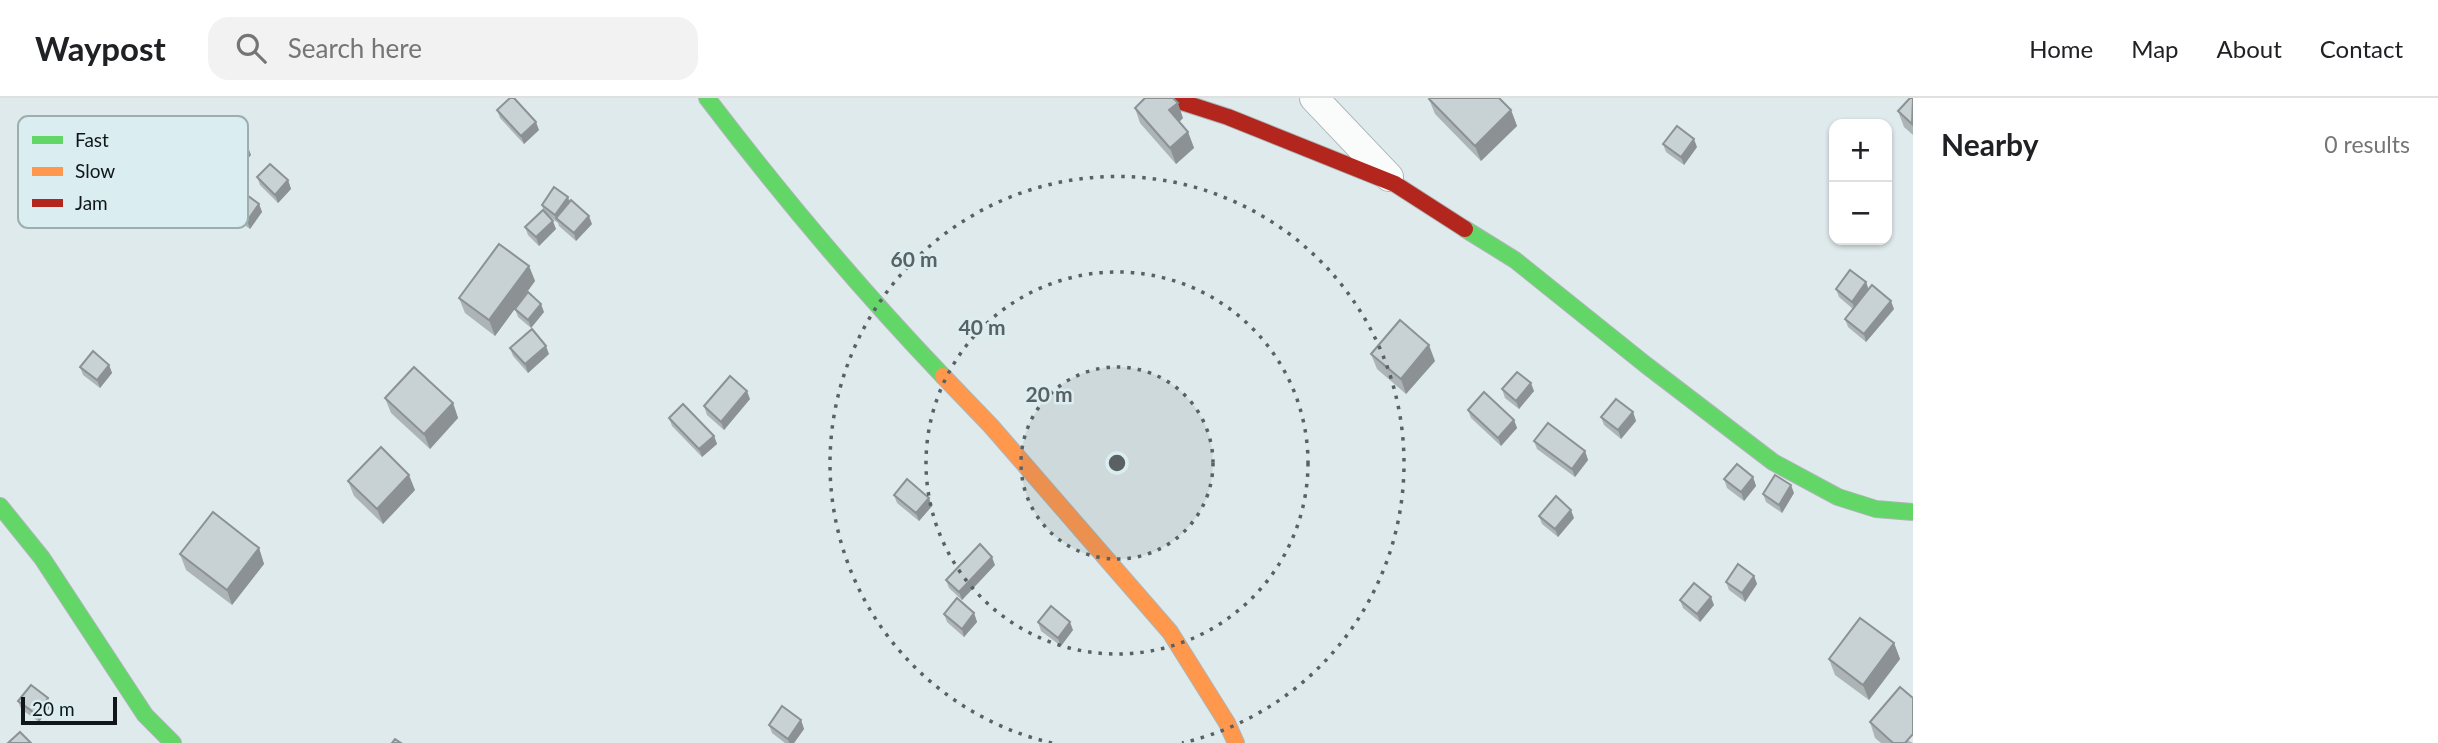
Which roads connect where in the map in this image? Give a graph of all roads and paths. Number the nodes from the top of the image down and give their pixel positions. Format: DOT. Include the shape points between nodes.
graph roads {
  1 [pos="707,98"];
  2 [pos="1169,98"];
  3 [pos="1314,98"];
  4 [pos="1395,184"];
  5 [pos="0,506"];
  6 [pos="1913,512"];
  7 [pos="173,743"];
  8 [pos="1236,743"];
  1 -- 8 [label="street" via="776,188 887,317 991,426 1170,632"];
  2 -- 4 [label="street"];
  3 -- 4 [label="street"];
  4 -- 6 [label="street" via="1515,260 1773,462 1838,497 1876,509"];
  5 -- 7 [label="street" via="42,558 145,715"];
}
